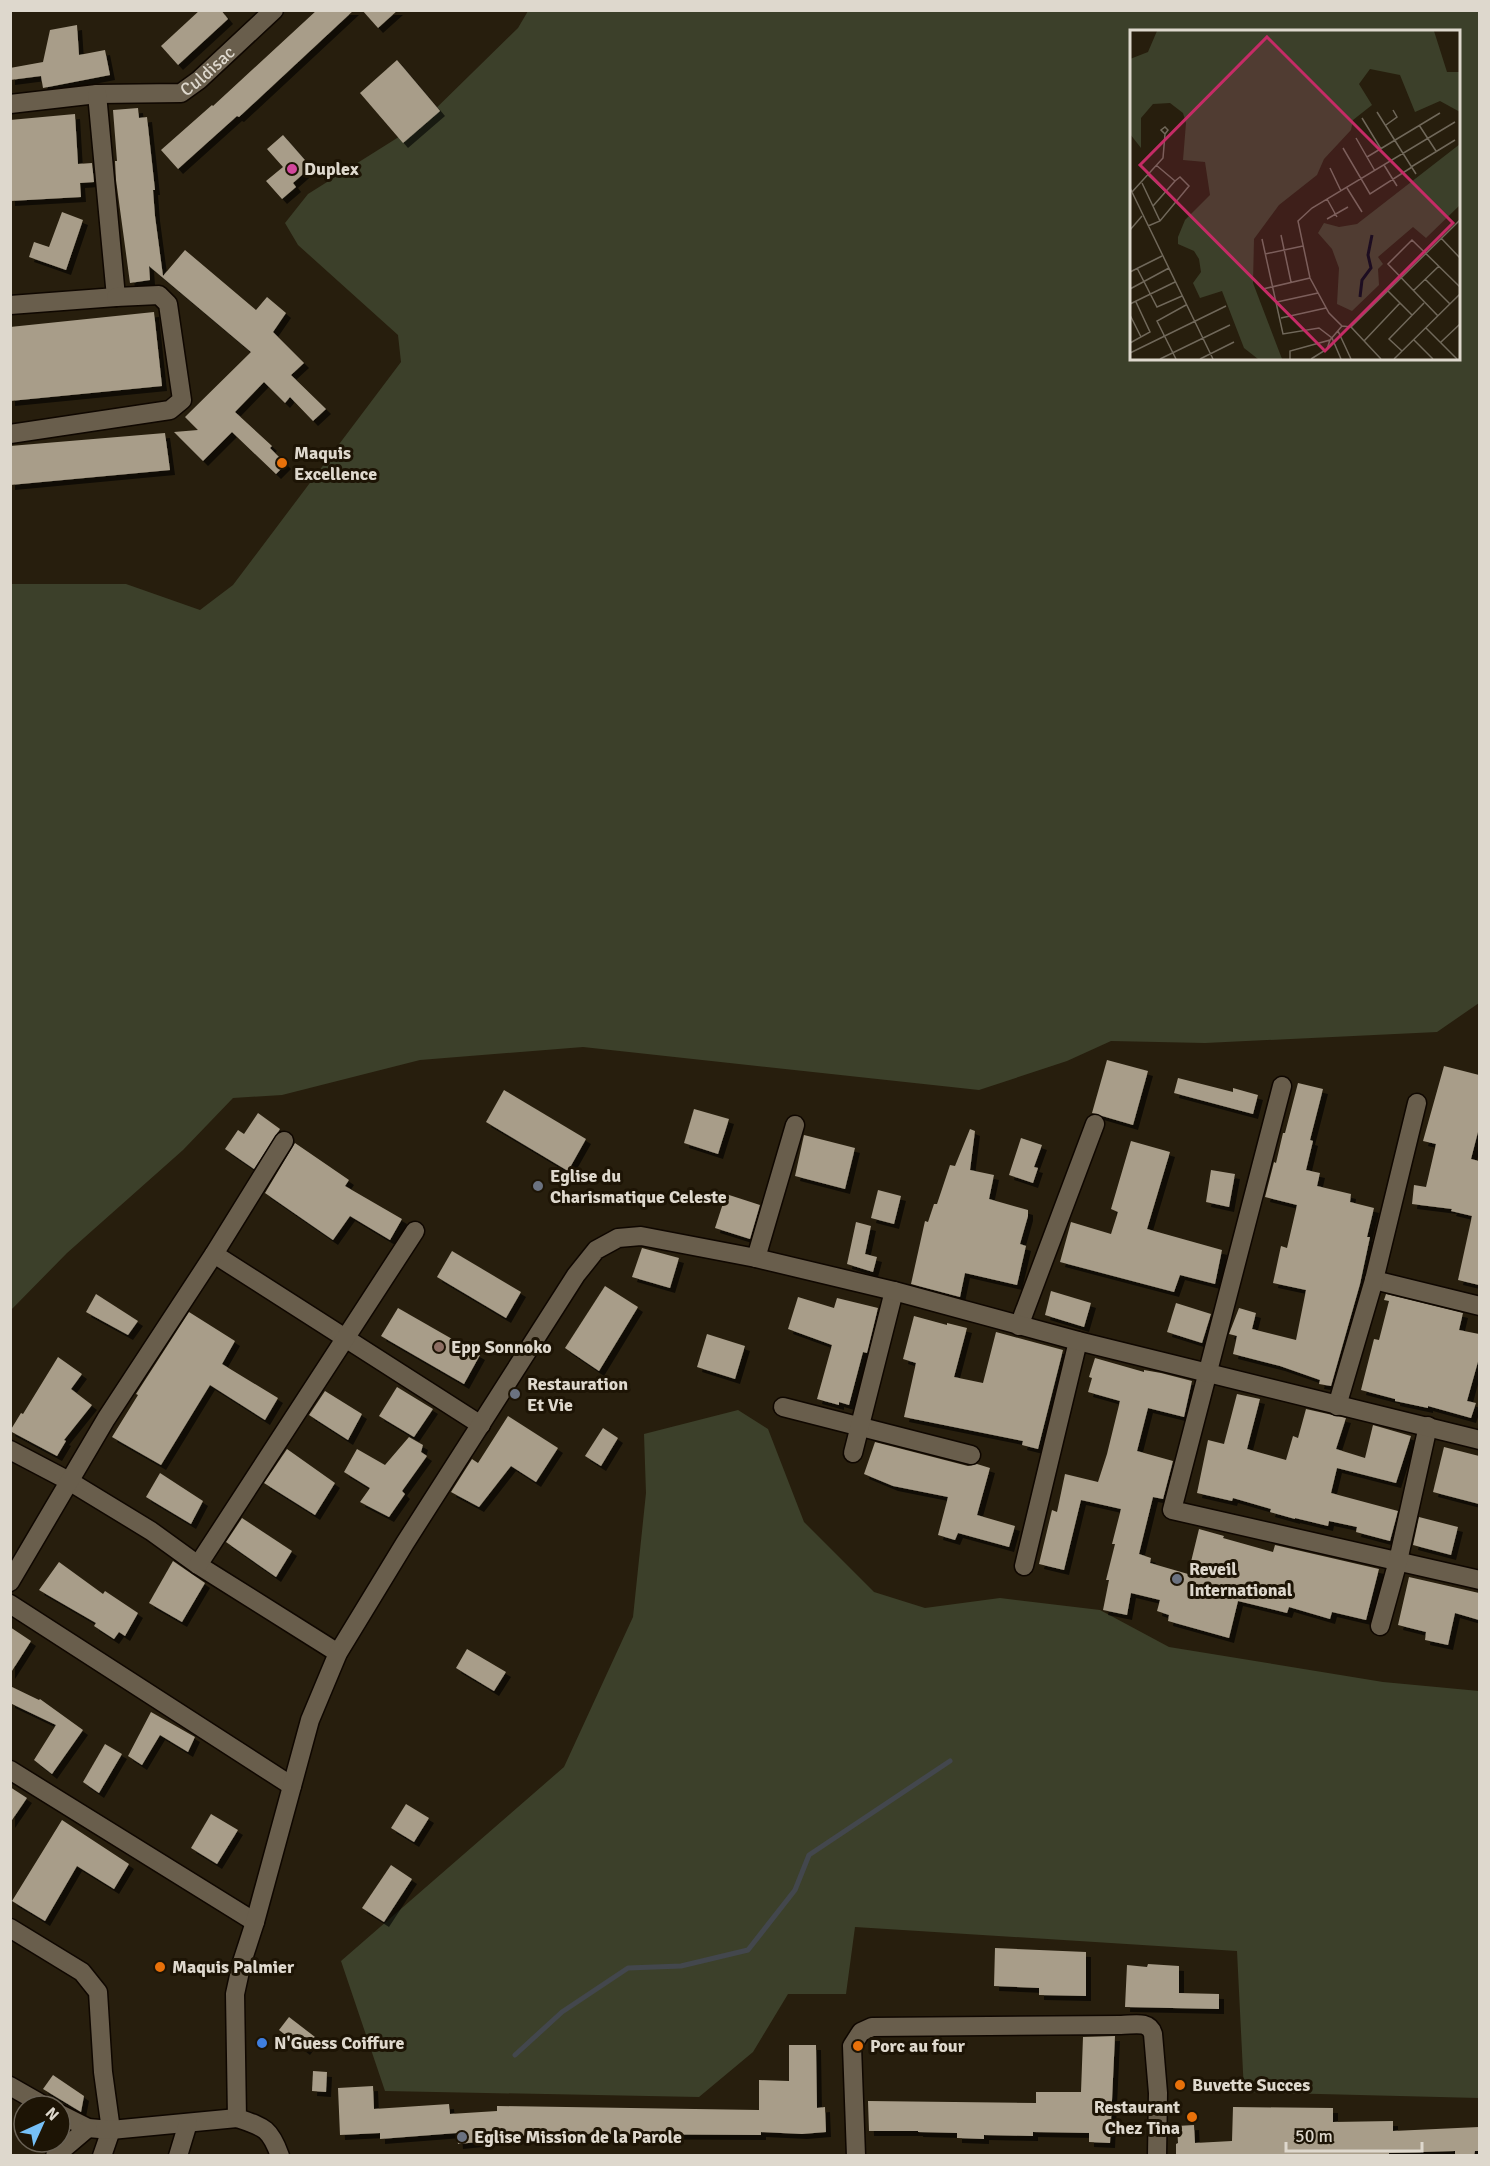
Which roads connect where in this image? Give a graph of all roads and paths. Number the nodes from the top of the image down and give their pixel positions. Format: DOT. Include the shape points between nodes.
graph roads {
  1 [pos="274,10"];
  2 [pos="97,94"];
  3 [pos="10,104"];
  4 [pos="116,297"];
  5 [pos="10,305"];
  6 [pos="10,434"];
  7 [pos="1282,1086"];
  8 [pos="1418,1103"];
  9 [pos="1095,1124"];
  10 [pos="795,1125"];
  11 [pos="284,1141"];
  12 [pos="415,1232"];
  13 [pos="214,1254"];
  14 [pos="756,1258"];
  15 [pos="1374,1280"];
  16 [pos="894,1291"];
  17 [pos="1479,1306"];
  18 [pos="1019,1326"];
  19 [pos="346,1338"];
  20 [pos="1078,1341"];
  21 [pos="1209,1372"];
  22 [pos="1337,1406"];
  23 [pos="783,1407"];
  24 [pos="481,1425"];
  25 [pos="1428,1426"];
  26 [pos="860,1427"];
  27 [pos="1479,1440"];
  28 [pos="10,1450"];
  29 [pos="853,1453"];
  30 [pos="971,1455"];
  31 [pos="69,1481"];
  32 [pos="1398,1561"];
  33 [pos="198,1565"];
  34 [pos="1024,1566"];
  35 [pos="1479,1580"];
  36 [pos="10,1582"];
  37 [pos="10,1604"];
  38 [pos="1380,1626"];
  39 [pos="338,1653"];
  40 [pos="10,1770"];
  41 [pos="292,1786"];
  42 [pos="255,1922"];
  43 [pos="10,1928"];
  44 [pos="10,2086"];
  45 [pos="24,2094"];
  46 [pos="237,2118"];
  47 [pos="72,2120"];
  48 [pos="188,2123"];
  49 [pos="88,2128"];
  50 [pos="111,2130"];
  51 [pos="55,2156"];
  52 [pos="102,2156"];
  53 [pos="178,2156"];
  54 [pos="280,2156"];
  55 [pos="856,2156"];
  56 [pos="1157,2156"];
  1 -- 2 [label="street, Culdisac" via="181,93"];
  2 -- 3 [label="street, Culdisac"];
  2 -- 4 [label="street"];
  4 -- 5 [label="street"];
  4 -- 6 [label="street" via="159,295 168,304 182,400 170,410"];
  7 -- 21 [label="street"];
  8 -- 15 [label="street"];
  9 -- 18 [label="street"];
  10 -- 14 [label="street"];
  11 -- 13 [label="street"];
  12 -- 19 [label="street"];
  13 -- 19 [label="street"];
  13 -- 31 [label="street"];
  14 -- 16 [label="street"];
  14 -- 24 [label="street" via="641,1236 618,1238 596,1250"];
  15 -- 17 [label="street"];
  15 -- 22 [label="street"];
  16 -- 18 [label="street"];
  16 -- 26 [label="street"];
  18 -- 20 [label="street"];
  19 -- 24 [label="street"];
  19 -- 33 [label="street"];
  20 -- 21 [label="street"];
  20 -- 34 [label="street"];
  21 -- 22 [label="street"];
  21 -- 32 [label="street" via="1172,1510"];
  22 -- 25 [label="street"];
  23 -- 26 [label="street"];
  24 -- 39 [label="street"];
  25 -- 27 [label="street"];
  25 -- 32 [label="street"];
  26 -- 29 [label="street"];
  26 -- 30 [label="street"];
  28 -- 31 [label="street"];
  31 -- 33 [label="street"];
  31 -- 36 [label="street"];
  32 -- 35 [label="street"];
  32 -- 38 [label="street"];
  33 -- 39 [label="street"];
  37 -- 41 [label="street"];
  39 -- 41 [label="street" via="310,1720"];
  40 -- 42 [label="street"];
  41 -- 42 [label="street"];
  42 -- 46 [label="street" via="236,1994"];
  43 -- 50 [label="street" via="82,1972 98,1992"];
  44 -- 45 [label="street"];
  46 -- 48 [label="street"];
  46 -- 54 [label="street" via="269,2132"];
  47 -- 49 [label="street"];
  48 -- 50 [label="street"];
  48 -- 53 [label="street"];
  49 -- 50 [label="street"];
  49 -- 51 [label="street"];
  50 -- 52 [label="street"];
  55 -- 56 [label="street" via="852,2046 861,2032 872,2027 1109,2025 1151,2028 1158,2093"];
}
